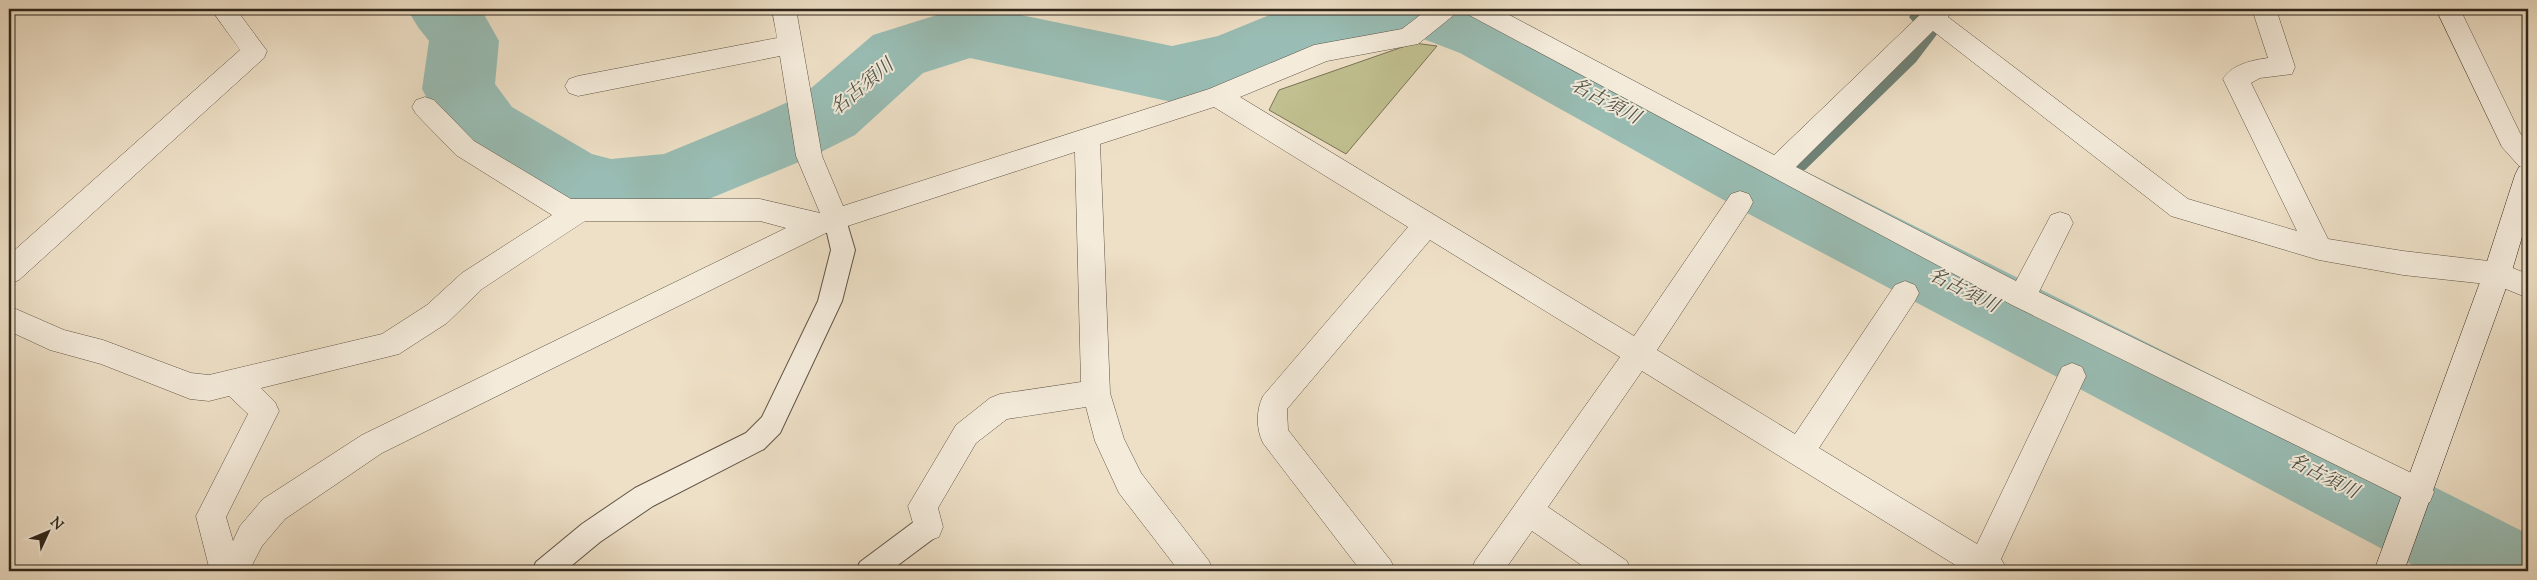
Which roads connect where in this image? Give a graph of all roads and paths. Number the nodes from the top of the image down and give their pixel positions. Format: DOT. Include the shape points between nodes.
graph roads {
  1 [pos="223,9"];
  2 [pos="784,9"];
  3 [pos="1445,9"];
  4 [pos="1478,9"];
  5 [pos="2264,9"];
  6 [pos="2448,9"];
  7 [pos="1931,20"];
  8 [pos="789,44"];
  9 [pos="578,86"];
  10 [pos="1217,96"];
  11 [pos="425,107"];
  12 [pos="1087,137"];
  13 [pos="2528,159"];
  14 [pos="1777,169"];
  15 [pos="2528,175"];
  16 [pos="1740,202"];
  17 [pos="581,210"];
  18 [pos="827,223"];
  19 [pos="2060,223"];
  20 [pos="1426,225"];
  21 [pos="2319,249"];
  22 [pos="9,272"];
  23 [pos="2497,274"];
  24 [pos="2528,286"];
  25 [pos="1905,293"];
  26 [pos="2022,297"];
  27 [pos="9,318"];
  28 [pos="1639,354"];
  29 [pos="2072,376"];
  30 [pos="234,382"];
  31 [pos="1096,393"];
  32 [pos="1800,452"];
  33 [pos="2418,494"];
  34 [pos="1529,512"];
  35 [pos="928,526"];
  36 [pos="2393,558"];
  37 [pos="1985,569"];
  38 [pos="225,571"];
  39 [pos="233,571"];
  40 [pos="545,571"];
  41 [pos="869,571"];
  42 [pos="1198,571"];
  43 [pos="1380,571"];
  44 [pos="1486,571"];
  45 [pos="1616,571"];
  1 -- 22 [label="street" via="255,51"];
  2 -- 8 [label="street"];
  3 -- 10 [label="street" via="1409,37 1323,52"];
  4 -- 14 [label="street"];
  5 -- 21 [label="street" via="2283,67 2256,70 2236,80"];
  6 -- 13 [label="street" via="2511,140"];
  7 -- 14 [label="street"];
  7 -- 21 [label="street" via="2180,208"];
  8 -- 9 [label="street"];
  8 -- 18 [label="street" via="809,156"];
  10 -- 12 [label="street"];
  10 -- 20 [label="street"];
  11 -- 17 [label="street" via="465,148 568,210"];
  12 -- 18 [label="street"];
  12 -- 31 [label="street"];
  14 -- 26 [label="street"];
  15 -- 23 [label="street"];
  16 -- 28 [label="street"];
  17 -- 18 [label="street" via="760,210"];
  17 -- 30 [label="street" via="472,281 437,314 389,345"];
  18 -- 39 [label="street" via="372,444 274,509 251,536"];
  18 -- 40 [label="lane" via="842,250 830,301 771,425 755,441 644,497 591,533"];
  19 -- 26 [label="street"];
  20 -- 28 [label="street"];
  20 -- 43 [label="street" via="1273,405 1273,434"];
  21 -- 23 [label="street"];
  23 -- 24 [label="street"];
  23 -- 33 [label="street"];
  25 -- 32 [label="street"];
  26 -- 33 [label="street"];
  27 -- 30 [label="street" via="60,342 103,352 190,386 209,388"];
  28 -- 32 [label="street"];
  28 -- 34 [label="street"];
  29 -- 37 [label="street"];
  30 -- 38 [label="street" via="264,411 211,516"];
  31 -- 35 [label="street" via="1000,407 966,434 923,506"];
  31 -- 42 [label="street" via="1110,441 1130,483"];
  32 -- 37 [label="street"];
  33 -- 36 [label="street"];
  34 -- 44 [label="street"];
  34 -- 45 [label="street"];
  35 -- 41 [label="lane"];
}
